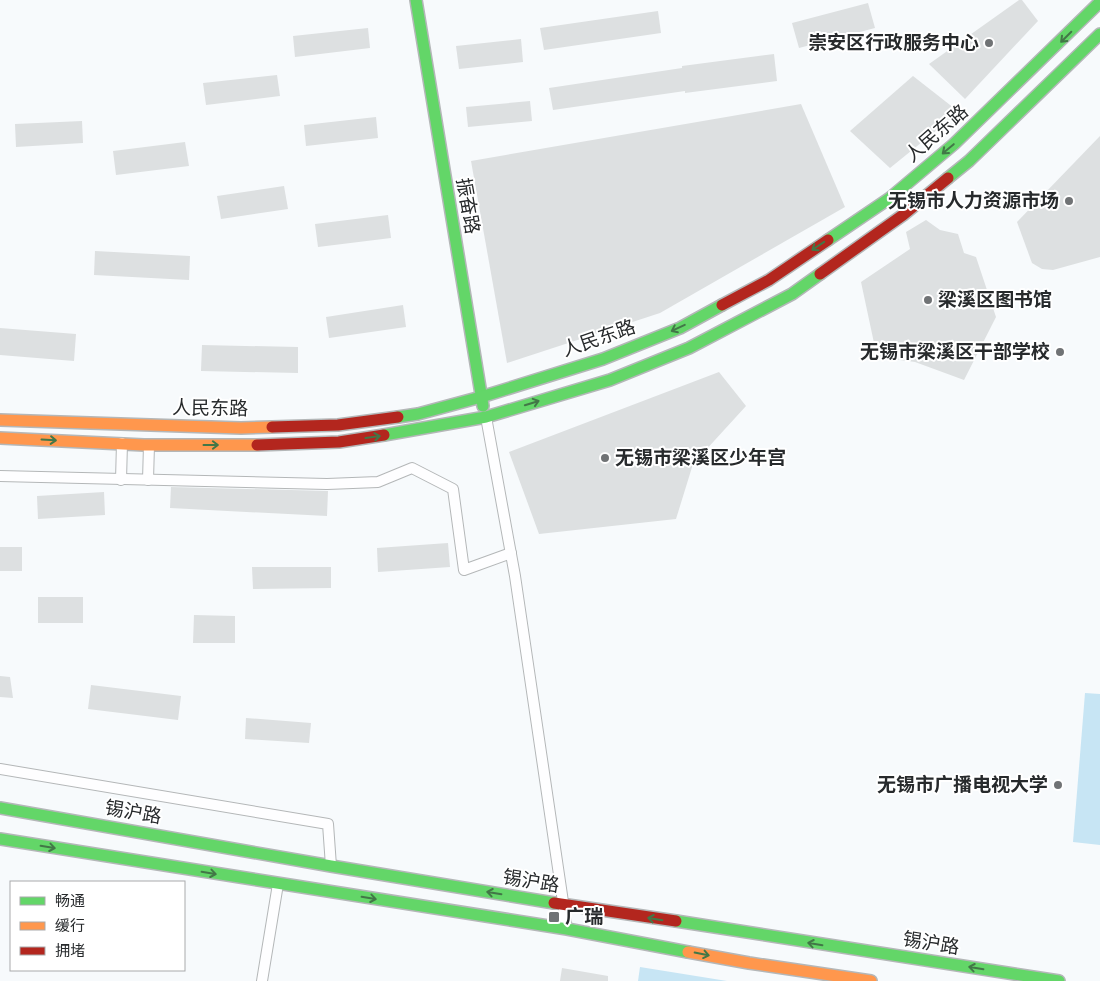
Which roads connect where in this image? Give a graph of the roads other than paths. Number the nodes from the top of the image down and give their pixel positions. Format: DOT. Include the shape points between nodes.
graph roads {
  1 [pos="416,0"];
  2 [pos="1100,2"];
  3 [pos="1100,34"];
  4 [pos="481,397"];
  5 [pos="486,417"];
  6 [pos="0,420"];
  7 [pos="0,438"];
  8 [pos="122,443"];
  9 [pos="148,445"];
  10 [pos="0,476"];
  11 [pos="121,480"];
  12 [pos="148,480"];
  13 [pos="511,552"];
  14 [pos="0,770"];
  15 [pos="0,808"];
  16 [pos="0,839"];
  17 [pos="331,866"];
  18 [pos="278,884"];
  19 [pos="563,904"];
  20 [pos="567,929"];
  21 [pos="821,977"];
  22 [pos="262,981"];
  23 [pos="871,981"];
  24 [pos="1058,981"];
  1 -- 4 [label="main road, 振奋路"];
  2 -- 4 [label="main road, 人民东路, one-way" via="954,144 890,198 769,280 680,328 603,359"];
  5 -- 3 [label="main road, 人民东路, one-way" via="619,376 689,348 792,294 903,215 969,161"];
  4 -- 5 [label="main road, 振奋路"];
  4 -- 6 [label="main road, 人民东路" via="418,414 338,425 241,428"];
  9 -- 5 [label="main road, 人民东路, one-way" via="339,442"];
  5 -- 13 [label="street"];
  7 -- 8 [label="main road, 人民东路, one-way"];
  8 -- 9 [label="main road, 人民东路"];
  8 -- 11 [label="street"];
  9 -- 12 [label="street"];
  10 -- 11 [label="street"];
  11 -- 12 [label="street"];
  12 -- 13 [label="street" via="378,482 412,468 453,489 464,570"];
  13 -- 19 [label="street"];
  14 -- 17 [label="street" via="328,824"];
  15 -- 17 [label="main road, 锡沪路"];
  16 -- 18 [label="main road, one-way"];
  19 -- 17 [label="main road, 锡沪路, one-way"];
  18 -- 20 [label="main road, one-way"];
  18 -- 22 [label="street"];
  19 -- 20 [label="street"];
  24 -- 19 [label="main road, 锡沪路, one-way"];
  20 -- 21 [label="main road, one-way"];
  21 -- 23 [label="main road"];
}
